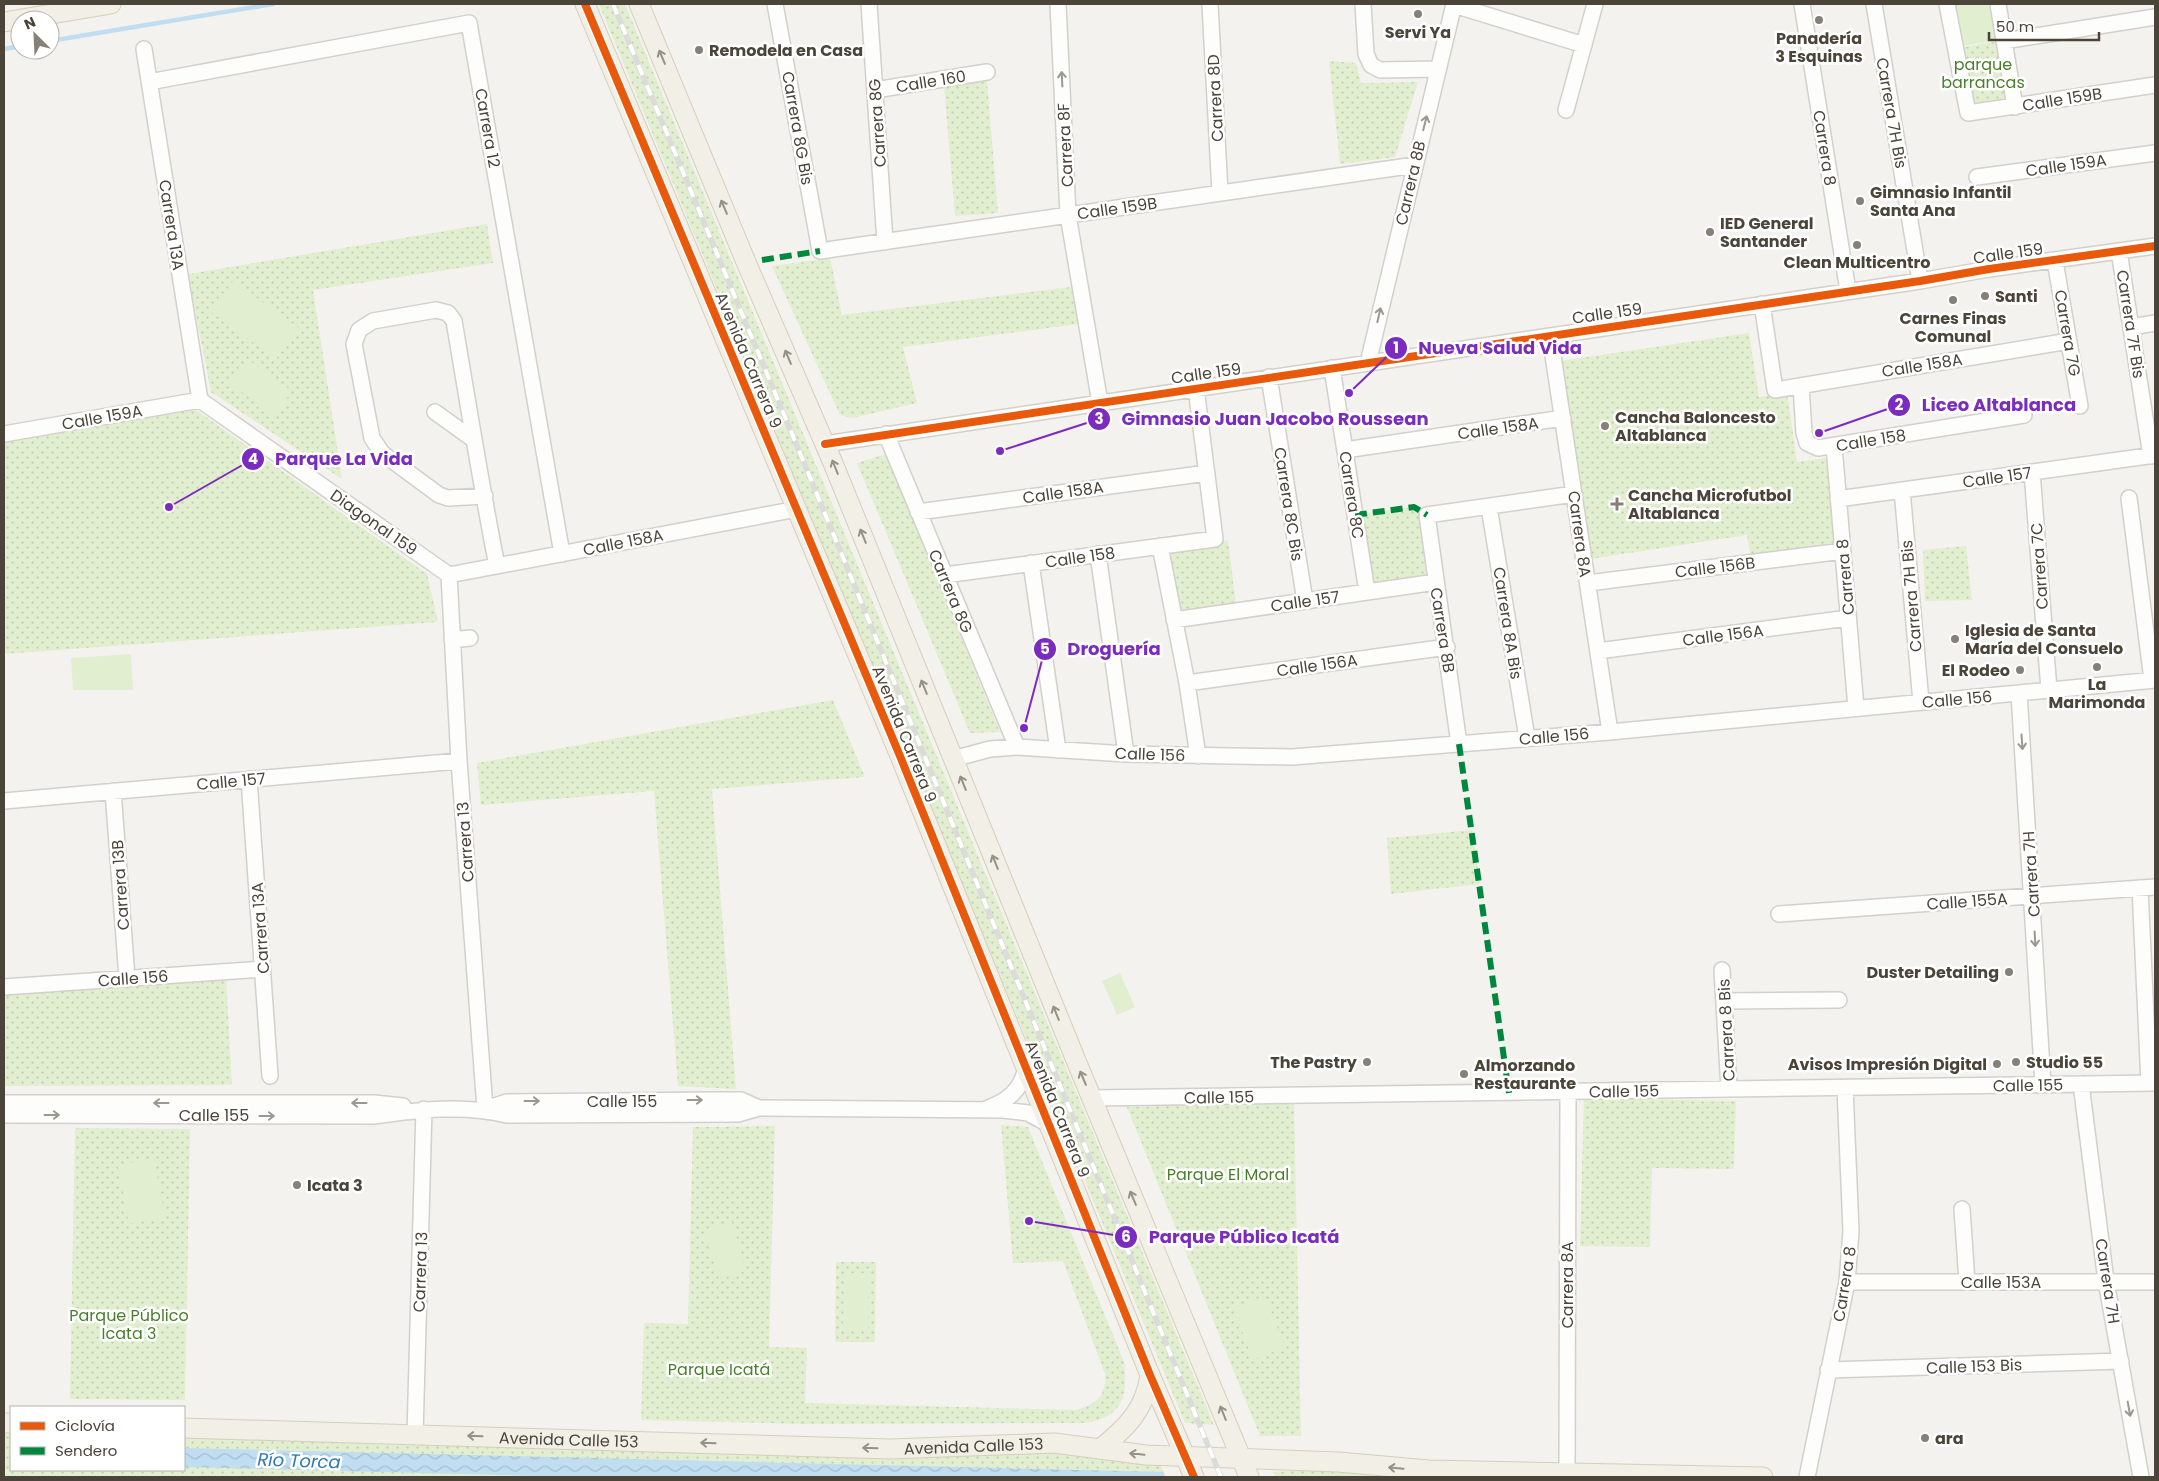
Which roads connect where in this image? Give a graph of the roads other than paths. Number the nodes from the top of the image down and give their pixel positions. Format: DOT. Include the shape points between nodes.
graph roads {
  1 [pos="110,4"];
  2 [pos="585,4"];
  3 [pos="639,4"];
  4 [pos="775,4"];
  5 [pos="869,4"];
  6 [pos="1058,4"];
  7 [pos="1210,4"];
  8 [pos="1363,4"];
  9 [pos="1595,4"];
  10 [pos="1802,4"];
  11 [pos="1874,4"];
  12 [pos="1947,4"];
  13 [pos="1998,4"];
  14 [pos="1454,5"];
  15 [pos="2155,17"];
  16 [pos="4,22"];
  17 [pos="2004,42"];
  18 [pos="1584,45"];
  19 [pos="144,49"];
  20 [pos="1438,69"];
  21 [pos="987,72"];
  22 [pos="149,82"];
  23 [pos="2155,85"];
  24 [pos="875,90"];
  25 [pos="2015,107"];
  26 [pos="1566,110"];
  27 [pos="2155,153"];
  28 [pos="1415,164"];
  29 [pos="1976,178"];
  30 [pos="1220,193"];
  31 [pos="1068,215"];
  32 [pos="885,242"];
  33 [pos="2155,246"];
  34 [pos="820,251"];
  35 [pos="2119,251"];
  36 [pos="2055,261"];
  37 [pos="1920,281"];
  38 [pos="1848,292"];
  39 [pos="1762,304"];
  40 [pos="2155,324"];
  41 [pos="2131,327"];
  42 [pos="1550,336"];
  43 [pos="2069,341"];
  44 [pos="1368,363"];
  45 [pos="1332,368"];
  46 [pos="1269,378"];
  47 [pos="1801,386"];
  48 [pos="1196,388"];
  49 [pos="2148,393"];
  50 [pos="200,400"];
  51 [pos="1100,403"];
  52 [pos="2080,406"];
  53 [pos="435,412"];
  54 [pos="2024,415"];
  55 [pos="1563,418"];
  56 [pos="4,434"];
  57 [pos="886,434"];
  58 [pos="474,440"];
  59 [pos="825,444"];
  60 [pos="1834,446"];
  61 [pos="1345,450"];
  62 [pos="2153,455"];
  63 [pos="2032,472"];
  64 [pos="1207,473"];
  65 [pos="1902,490"];
  66 [pos="1574,494"];
  67 [pos="485,496"];
  68 [pos="2129,498"];
  69 [pos="1838,499"];
  70 [pos="1489,507"];
  71 [pos="796,509"];
  72 [pos="918,512"];
  73 [pos="1160,546"];
  74 [pos="1843,552"];
  75 [pos="562,554"];
  76 [pos="1098,554"];
  77 [pos="1032,563"];
  78 [pos="497,566"];
  79 [pos="945,574"];
  80 [pos="449,576"];
  81 [pos="1436,582"];
  82 [pos="1588,583"];
  83 [pos="1367,592"];
  84 [pos="1305,601"];
  85 [pos="1848,618"];
  86 [pos="1174,620"];
  87 [pos="470,638"];
  88 [pos="452,640"];
  89 [pos="1447,647"];
  90 [pos="1598,651"];
  91 [pos="2154,680"];
  92 [pos="1187,682"];
  93 [pos="2049,690"];
  94 [pos="2018,693"];
  95 [pos="1921,702"];
  96 [pos="1856,708"];
  97 [pos="1610,732"];
  98 [pos="1526,738"];
  99 [pos="1459,744"];
  100 [pos="1017,747"];
  101 [pos="1058,750"];
  102 [pos="1126,754"];
  103 [pos="1198,756"];
  104 [pos="953,759"];
  105 [pos="459,761"];
  106 [pos="249,779"];
  107 [pos="113,791"];
  108 [pos="4,801"];
  109 [pos="2148,888"];
  110 [pos="2032,896"];
  111 [pos="1780,914"];
  112 [pos="262,969"];
  113 [pos="1722,970"];
  114 [pos="127,978"];
  115 [pos="4,987"];
  116 [pos="1839,1000"];
  117 [pos="1724,1001"];
  118 [pos="1026,1068"];
  119 [pos="270,1076"];
  120 [pos="2152,1083"];
  121 [pos="2081,1084"];
  122 [pos="2043,1085"];
  123 [pos="1845,1088"];
  124 [pos="1729,1089"];
  125 [pos="1568,1092"];
  126 [pos="1092,1098"];
  127 [pos="4,1103"];
  128 [pos="424,1109"];
  129 [pos="485,1109"];
  130 [pos="984,1109"];
  131 [pos="4,1115"];
  132 [pos="1048,1124"];
  133 [pos="1962,1209"];
  134 [pos="2106,1281"];
  135 [pos="1847,1282"];
  136 [pos="1967,1282"];
  137 [pos="2155,1282"];
  138 [pos="2121,1361"];
  139 [pos="1828,1370"];
  140 [pos="1150,1375"];
  141 [pos="185,1428"];
  142 [pos="415,1435"];
  143 [pos="1100,1448"];
  144 [pos="1190,1467"];
  145 [pos="1245,1469"];
  146 [pos="1567,1475"];
  147 [pos="1762,1477"];
  148 [pos="1807,1477"];
  149 [pos="2141,1477"];
  1 -- 16 [label="main road"];
  2 -- 71 [label="main road, Avenida Carrera 9"];
  59 -- 3 [label="main road, one-way"];
  4 -- 34 [label="street, Carrera 8G Bis"];
  5 -- 24 [label="street, Carrera 8G"];
  31 -- 6 [label="street, Carrera 8F, one-way"];
  7 -- 30 [label="street, Carrera 8D"];
  8 -- 20 [label="street" via="1366,54 1371,65 1380,70"];
  9 -- 18 [label="street"];
  10 -- 38 [label="street, Carrera 8"];
  11 -- 37 [label="street, Carrera 7H Bis"];
  12 -- 25 [label="street, Calle 159B" via="1968,113"];
  13 -- 17 [label="street"];
  14 -- 18 [label="street"];
  14 -- 20 [label="street, Carrera 8B"];
  15 -- 17 [label="street"];
  17 -- 25 [label="street"];
  18 -- 26 [label="street"];
  19 -- 22 [label="street, Carrera 13A"];
  28 -- 20 [label="street, Carrera 8B, one-way"];
  21 -- 24 [label="street, Calle 160"];
  22 -- 50 [label="street, Carrera 13A"];
  22 -- 75 [label="street, Carrera 12" via="469,23"];
  23 -- 25 [label="street, Calle 159B"];
  24 -- 32 [label="street, Carrera 8G"];
  27 -- 29 [label="street, Calle 159A"];
  28 -- 30 [label="street, Calle 159B"];
  44 -- 28 [label="street, Carrera 8B, one-way"];
  30 -- 31 [label="street, Calle 159B"];
  31 -- 32 [label="street, Calle 159B"];
  31 -- 51 [label="street, Carrera 8F"];
  32 -- 34 [label="street, Calle 159B"];
  33 -- 35 [label="street, Calle 159"];
  35 -- 36 [label="street, Calle 159"];
  35 -- 41 [label="street, Carrera 7F Bis"];
  36 -- 37 [label="street, Calle 159" via="1989,268"];
  36 -- 43 [label="street, Carrera 7G"];
  37 -- 38 [label="street, Calle 159"];
  38 -- 39 [label="street, Calle 159"];
  39 -- 42 [label="street, Calle 159"];
  39 -- 47 [label="street, Calle 158A" via="1776,390"];
  40 -- 41 [label="street"];
  41 -- 49 [label="street, Carrera 7F Bis"];
  42 -- 44 [label="street, Calle 159"];
  42 -- 55 [label="street, Carrera 8A"];
  43 -- 47 [label="street, Calle 158A"];
  43 -- 52 [label="street, Carrera 7G"];
  44 -- 45 [label="street, Calle 159"];
  45 -- 46 [label="street, Calle 159"];
  45 -- 61 [label="street, Carrera 8C"];
  46 -- 48 [label="street, Calle 159"];
  46 -- 84 [label="street, Carrera 8C Bis"];
  47 -- 60 [label="street, Calle 158" via="1807,443 1818,448"];
  48 -- 51 [label="street, Calle 159"];
  48 -- 64 [label="street"];
  49 -- 62 [label="street, Carrera 7F Bis"];
  50 -- 56 [label="street, Calle 159A"];
  50 -- 80 [label="street, Diagonal 159"];
  51 -- 57 [label="street, Calle 159"];
  53 -- 58 [label="street"];
  54 -- 60 [label="street, Calle 158"];
  55 -- 61 [label="street, Calle 158A"];
  55 -- 66 [label="street, Carrera 8A"];
  57 -- 59 [label="street, Calle 159"];
  57 -- 72 [label="street, Carrera 8G"];
  58 -- 67 [label="street"];
  58 -- 67 [label="street" via="454,321 448,313 436,310 373,321 359,330 354,344 372,438 382,453 439,495 448,498"];
  104 -- 59 [label="main road, one-way"];
  60 -- 69 [label="street, Carrera 8"];
  61 -- 83 [label="street, Carrera 8C"];
  62 -- 63 [label="street, Calle 157"];
  63 -- 65 [label="street, Calle 157"];
  63 -- 93 [label="street, Carrera 7C"];
  64 -- 72 [label="street, Calle 158A"];
  64 -- 73 [label="street, Calle 158" via="1215,539"];
  65 -- 69 [label="street, Calle 157"];
  65 -- 95 [label="street, Carrera 7H Bis"];
  66 -- 70 [label="street"];
  66 -- 82 [label="street, Carrera 8A"];
  67 -- 78 [label="street"];
  68 -- 91 [label="street"];
  69 -- 74 [label="street, Carrera 8"];
  70 -- 81 [label="street, Carrera 8B" via="1427,515"];
  70 -- 98 [label="street, Carrera 8A Bis"];
  71 -- 75 [label="street, Calle 158A"];
  71 -- 118 [label="main road, Avenida Carrera 9"];
  72 -- 79 [label="street, Carrera 8G"];
  73 -- 76 [label="street, Calle 158"];
  73 -- 86 [label="street"];
  74 -- 82 [label="street, Calle 156B"];
  74 -- 85 [label="street, Carrera 8"];
  75 -- 78 [label="street, Calle 158A"];
  76 -- 77 [label="street, Calle 158"];
  76 -- 102 [label="street"];
  77 -- 79 [label="street, Calle 158"];
  77 -- 101 [label="street"];
  78 -- 80 [label="street, Calle 158A"];
  79 -- 100 [label="street, Carrera 8G"];
  80 -- 88 [label="street, Carrera 13"];
  81 -- 83 [label="street, Calle 157"];
  81 -- 89 [label="street, Carrera 8B"];
  82 -- 90 [label="street, Carrera 8A"];
  83 -- 84 [label="street, Calle 157"];
  84 -- 86 [label="street, Calle 157"];
  85 -- 90 [label="street, Calle 156A"];
  85 -- 96 [label="street, Carrera 8"];
  86 -- 92 [label="street"];
  87 -- 88 [label="street"];
  88 -- 105 [label="street, Carrera 13"];
  89 -- 92 [label="street, Calle 156A"];
  89 -- 99 [label="street, Carrera 8B"];
  90 -- 97 [label="street, Carrera 8A"];
  91 -- 93 [label="street, Calle 156"];
  92 -- 103 [label="street"];
  93 -- 94 [label="street, Calle 156"];
  94 -- 95 [label="street, Calle 156"];
  94 -- 110 [label="street, Carrera 7H, one-way"];
  95 -- 96 [label="street, Calle 156"];
  96 -- 97 [label="street, Calle 156"];
  97 -- 98 [label="street, Calle 156"];
  98 -- 99 [label="street, Calle 156"];
  99 -- 103 [label="street, Calle 156" via="1292,757"];
  100 -- 101 [label="street, Calle 156"];
  100 -- 104 [label="street, Calle 156" via="990,749"];
  101 -- 102 [label="street, Calle 156"];
  102 -- 103 [label="street, Calle 156"];
  126 -- 104 [label="main road, one-way"];
  105 -- 106 [label="street, Calle 157"];
  105 -- 129 [label="street, Carrera 13"];
  106 -- 107 [label="street, Calle 157"];
  106 -- 112 [label="street, Carrera 13A"];
  107 -- 108 [label="street, Calle 157"];
  107 -- 114 [label="street, Carrera 13B"];
  109 -- 110 [label="street, Calle 155A"];
  109 -- 120 [label="street"];
  110 -- 111 [label="street, Calle 155A"];
  110 -- 122 [label="street, Carrera 7H, one-way"];
  112 -- 114 [label="street, Calle 156"];
  112 -- 119 [label="street, Carrera 13A"];
  113 -- 117 [label="street, Carrera 8 Bis"];
  114 -- 115 [label="street, Calle 156"];
  116 -- 117 [label="street"];
  117 -- 124 [label="street, Carrera 8 Bis"];
  118 -- 130 [label="street, Calle 155" via="1016,1092 999,1104"];
  118 -- 132 [label="main road, Avenida Carrera 9"];
  120 -- 121 [label="street, Calle 155"];
  121 -- 122 [label="street, Calle 155"];
  121 -- 134 [label="street, Carrera 7H"];
  122 -- 123 [label="street, Calle 155"];
  123 -- 124 [label="street, Calle 155"];
  123 -- 135 [label="street, Carrera 8" via="1851,1232"];
  124 -- 125 [label="street, Calle 155"];
  125 -- 126 [label="street, Calle 155"];
  125 -- 146 [label="street, Carrera 8A"];
  145 -- 126 [label="main road, one-way"];
  128 -- 127 [label="street, Calle 155, one-way" via="374,1102"];
  128 -- 129 [label="street, Calle 155"];
  131 -- 128 [label="street, Calle 155, one-way" via="374,1116"];
  128 -- 142 [label="street, Carrera 13"];
  129 -- 130 [label="street, Calle 155" via="507,1115 738,1114 760,1108"];
  130 -- 132 [label="street, Calle 155" via="1024,1112"];
  132 -- 140 [label="main road, Avenida Carrera 9"];
  133 -- 136 [label="street"];
  134 -- 136 [label="street, Calle 153A"];
  134 -- 137 [label="street, Calle 153A"];
  134 -- 138 [label="street, Carrera 7H"];
  135 -- 136 [label="street, Calle 153A"];
  135 -- 139 [label="street, Carrera 8"];
  138 -- 139 [label="street, Calle 153 Bis"];
  138 -- 149 [label="street, Carrera 7H, one-way"];
  139 -- 148 [label="street, Carrera 8"];
  140 -- 143 [label="main road" via="1148,1392 1136,1413"];
  140 -- 144 [label="main road, Avenida Carrera 9"];
  141 -- 142 [label="main road, Avenida Calle 153"];
  143 -- 142 [label="main road, Avenida Calle 153, one-way" via="1045,1443 890,1449"];
  144 -- 143 [label="main road, Avenida Calle 153, one-way" via="1146,1455"];
  144 -- 145 [label="main road, Avenida Calle 153"];
  146 -- 145 [label="main road, Avenida Calle 153, one-way" via="1429,1470 1346,1462"];
  146 -- 147 [label="main road, Avenida Calle 153"];
}
